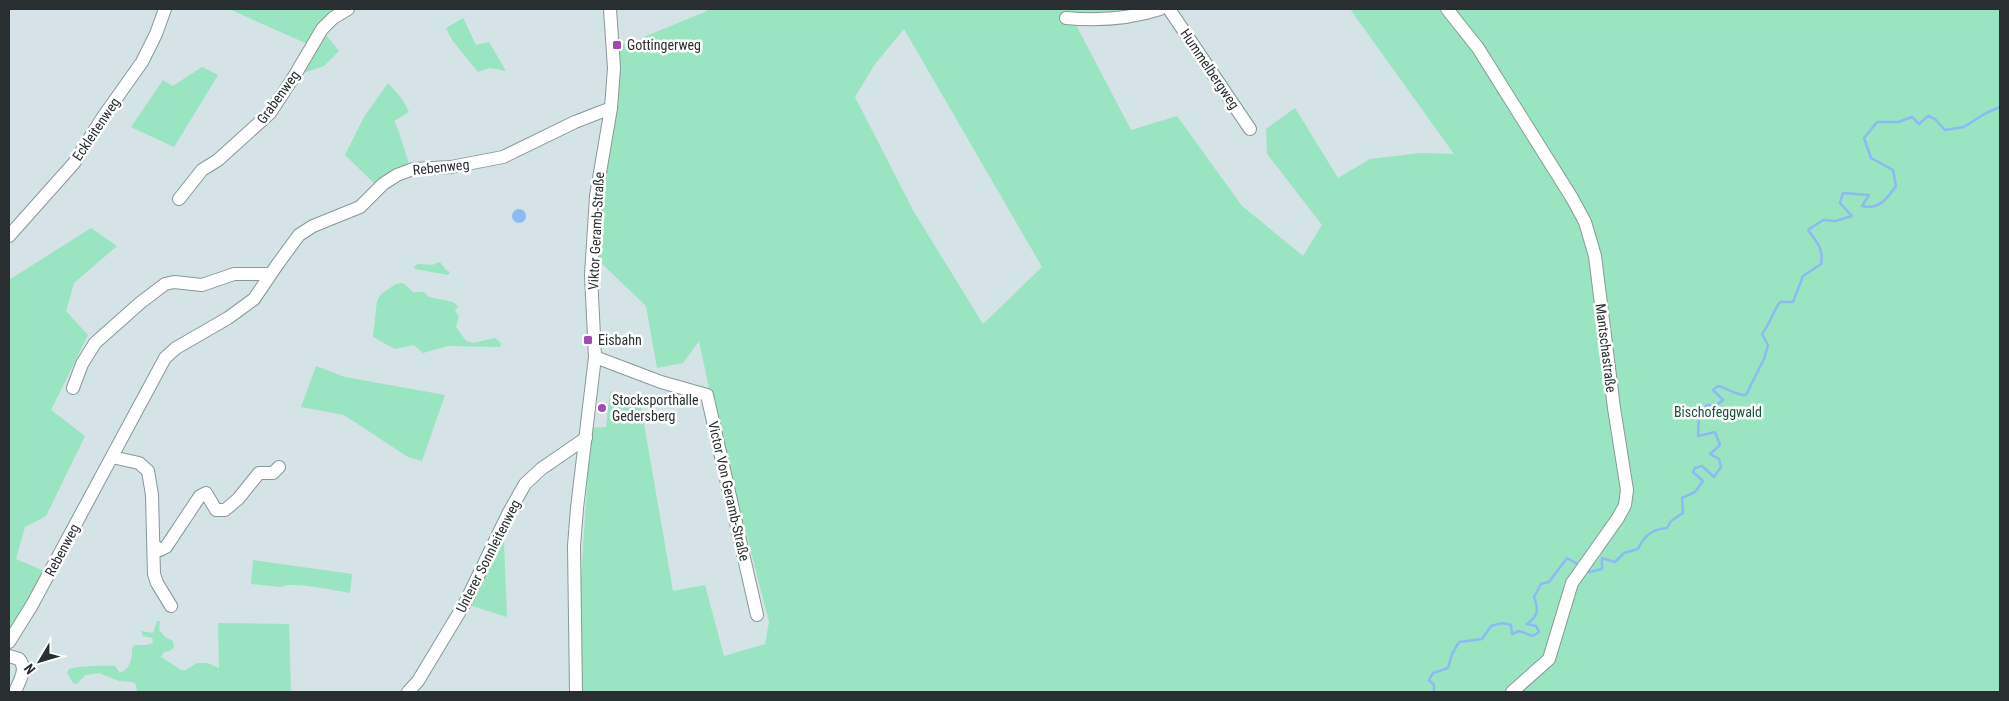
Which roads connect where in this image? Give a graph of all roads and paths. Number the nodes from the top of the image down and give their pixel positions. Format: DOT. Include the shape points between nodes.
graph roads {
  1 [pos="165,9"];
  2 [pos="348,9"];
  3 [pos="610,9"];
  4 [pos="1160,9"];
  5 [pos="1169,9"];
  6 [pos="1447,9"];
  7 [pos="1066,18"];
  8 [pos="611,108"];
  9 [pos="1250,129"];
  10 [pos="179,199"];
  11 [pos="9,236"];
  12 [pos="270,274"];
  13 [pos="595,357"];
  14 [pos="73,388"];
  15 [pos="586,438"];
  16 [pos="112,457"];
  17 [pos="279,467"];
  18 [pos="154,545"];
  19 [pos="171,606"];
  20 [pos="757,615"];
  21 [pos="9,642"];
  22 [pos="9,656"];
  23 [pos="16,692"];
  24 [pos="408,692"];
  25 [pos="576,692"];
  26 [pos="1512,692"];
  1 -- 11 [label="street, Eckleitenweg" via="142,62 74,163"];
  2 -- 10 [label="street, Grabenweg" via="322,29 270,113 218,160 202,170"];
  3 -- 8 [label="street, Viktor Geramb-Straße" via="614,60"];
  4 -- 7 [label="street" via="1126,17"];
  5 -- 9 [label="street, Hummelbergweg"];
  6 -- 26 [label="street, Mantschastraße" via="1478,48 1585,222 1594,256 1628,490 1618,518 1576,574 1549,658"];
  8 -- 12 [label="street, Rebenweg" via="496,159 451,168 413,169 397,175 360,207 313,226 300,235"];
  8 -- 13 [label="street, Viktor Geramb-Straße" via="602,150 594,223 591,275"];
  12 -- 14 [label="street" via="234,274 202,285 165,284 95,343"];
  12 -- 16 [label="street, Rebenweg" via="260,292 246,306 165,358"];
  13 -- 15 [label="street, Viktor Geramb-Straße"];
  13 -- 20 [label="street, Victor Von Geramb-Straße" via="660,382 707,395"];
  15 -- 24 [label="street, Unterer Sonnleitenweg" via="525,484 465,603 423,674"];
  15 -- 25 [label="street, Viktor Geramb-Straße" via="574,546"];
  16 -- 18 [label="street" via="140,462 148,471"];
  16 -- 21 [label="street, Rebenweg"];
  17 -- 18 [label="street" via="273,473 259,473 225,510 216,510 206,493 200,496 166,547 160,550"];
  18 -- 19 [label="street" via="154,574"];
  22 -- 23 [label="street" via="19,659 23,665"];
}
